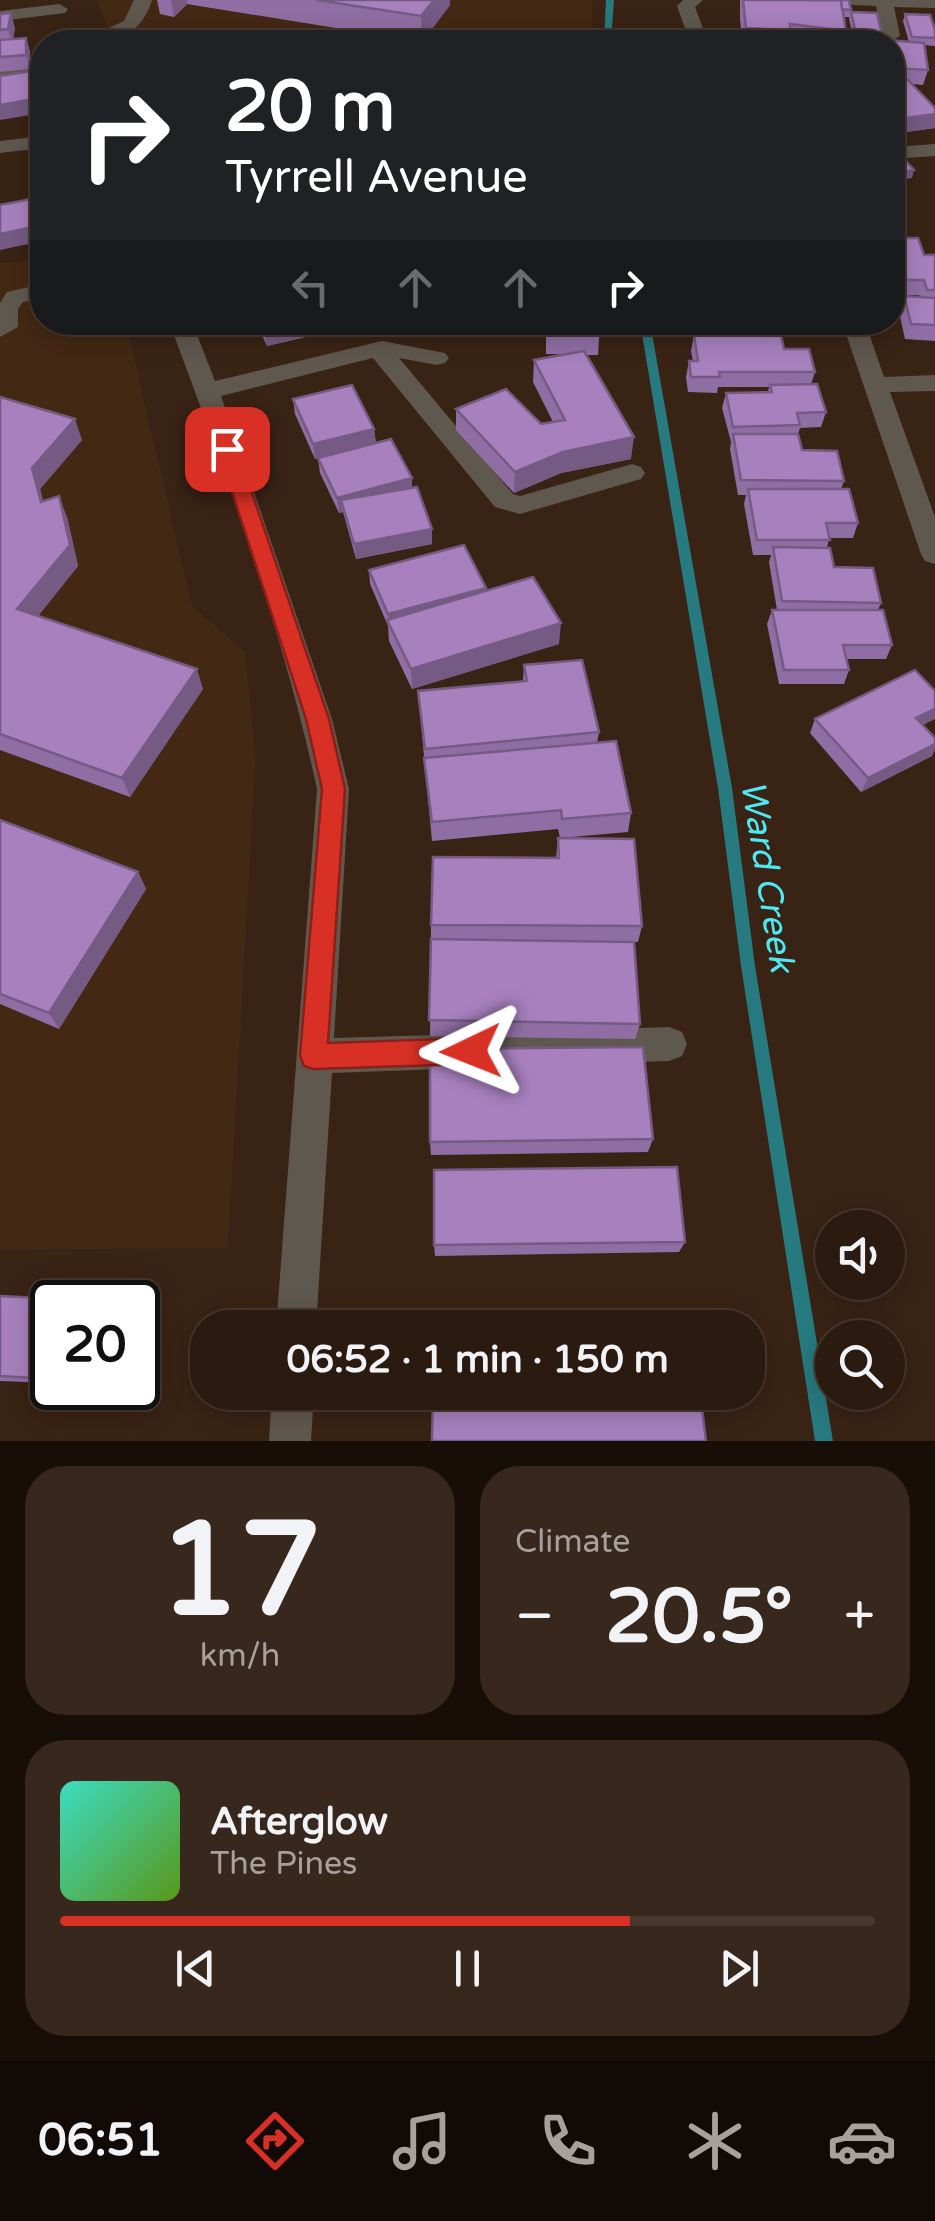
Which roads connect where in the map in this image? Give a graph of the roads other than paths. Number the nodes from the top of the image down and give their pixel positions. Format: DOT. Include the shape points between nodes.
graph roads {
  1 [pos="144,0"];
  2 [pos="694,0"];
  3 [pos="853,0"];
  4 [pos="884,2"];
  5 [pos="935,2"];
  6 [pos="60,12"];
  7 [pos="0,16"];
  8 [pos="126,30"];
  9 [pos="695,30"];
  10 [pos="890,30"];
  11 [pos="30,73"];
  12 [pos="0,76"];
  13 [pos="30,143"];
  14 [pos="0,147"];
  15 [pos="935,150"];
  16 [pos="905,152"];
  17 [pos="30,293"];
  18 [pos="2,313"];
  19 [pos="30,313"];
  20 [pos="185,335"];
  21 [pos="857,335"];
  22 [pos="378,349"];
  23 [pos="437,358"];
  24 [pos="935,384"];
  25 [pos="877,386"];
  26 [pos="208,392"];
  27 [pos="632,473"];
  28 [pos="935,554"];
  29 [pos="669,1044"];
  30 [pos="313,1056"];
  31 [pos="297,1310"];
  32 [pos="292,1410"];
  33 [pos="290,1441"];
  1 -- 8 [label="street"];
  2 -- 9 [label="street" via="686,6"];
  3 -- 4 [label="street"];
  4 -- 5 [label="street"];
  4 -- 10 [label="street"];
  6 -- 7 [label="street"];
  11 -- 12 [label="street"];
  13 -- 14 [label="street"];
  15 -- 16 [label="street"];
  17 -- 18 [label="street" via="15,296"];
  18 -- 19 [label="street"];
  20 -- 26 [label="street"];
  21 -- 25 [label="street"];
  22 -- 23 [label="street"];
  22 -- 26 [label="street"];
  22 -- 27 [label="street" via="504,501 520,505"];
  24 -- 25 [label="street"];
  25 -- 28 [label="street"];
  26 -- 30 [label="street" via="334,789"];
  29 -- 30 [label="street"];
  30 -- 31 [label="street"];
  32 -- 33 [label="street"];
}
